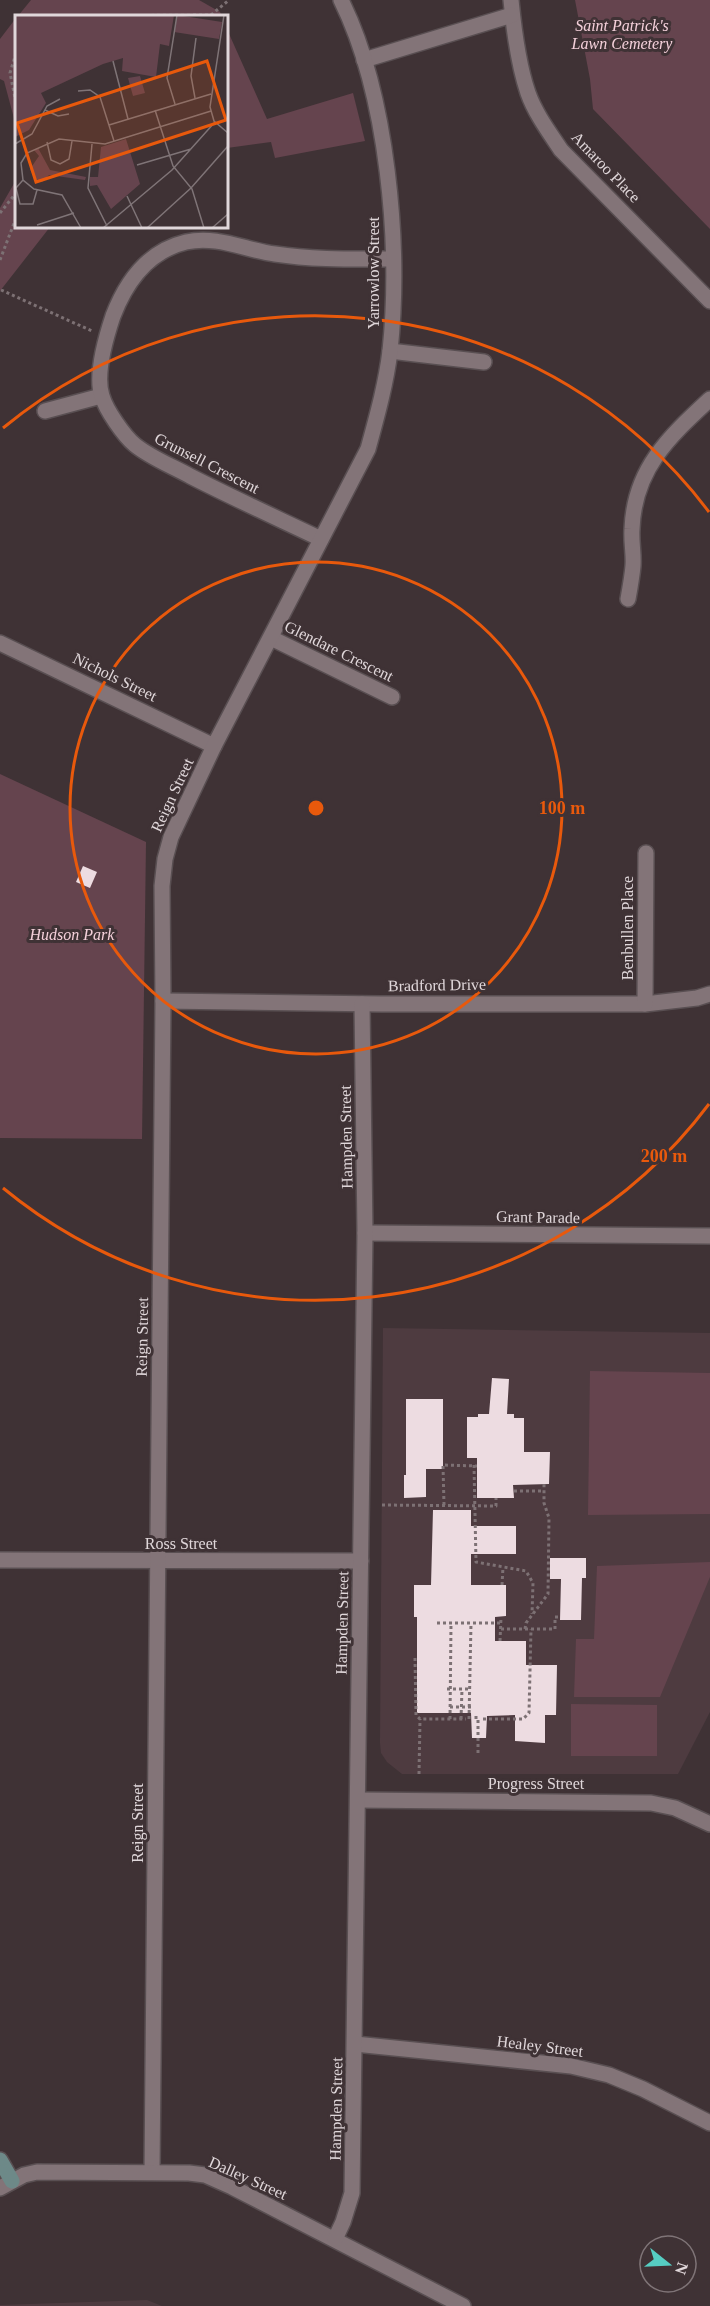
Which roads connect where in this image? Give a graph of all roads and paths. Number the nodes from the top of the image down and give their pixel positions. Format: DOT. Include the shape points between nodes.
graph roads {
  1 [pos="229,0"];
  2 [pos="341,0"];
  3 [pos="512,8"];
  4 [pos="215,15"];
  5 [pos="15,56"];
  6 [pos="364,60"];
  7 [pos="15,98"];
  8 [pos="15,194"];
  9 [pos="0,213"];
  10 [pos="15,221"];
  11 [pos="393,259"];
  12 [pos="0,260"];
  13 [pos="1,290"];
  14 [pos="710,301"];
  15 [pos="106,338"];
  16 [pos="390,351"];
  17 [pos="484,362"];
  18 [pos="101,396"];
  19 [pos="710,399"];
  20 [pos="45,411"];
  21 [pos="321,539"];
  22 [pos="628,598"];
  23 [pos="271,638"];
  24 [pos="0,643"];
  25 [pos="392,697"];
  26 [pos="214,746"];
  27 [pos="646,853"];
  28 [pos="710,994"];
  29 [pos="163,1001"];
  30 [pos="362,1004"];
  31 [pos="645,1004"];
  32 [pos="365,1233"];
  33 [pos="710,1236"];
  34 [pos="544,1484"];
  35 [pos="514,1491"];
  36 [pos="544,1491"];
  37 [pos="496,1498"];
  38 [pos="382,1504"];
  39 [pos="444,1505"];
  40 [pos="475,1505"];
  41 [pos="0,1560"];
  42 [pos="157,1561"];
  43 [pos="361,1561"];
  44 [pos="503,1567"];
  45 [pos="502,1585"];
  46 [pos="532,1614"];
  47 [pos="501,1617"];
  48 [pos="560,1617"];
  49 [pos="437,1623"];
  50 [pos="451,1623"];
  51 [pos="471,1623"];
  52 [pos="500,1623"];
  53 [pos="501,1629"];
  54 [pos="525,1629"];
  55 [pos="531,1629"];
  56 [pos="500,1641"];
  57 [pos="415,1658"];
  58 [pos="530,1685"];
  59 [pos="536,1685"];
  60 [pos="449,1689"];
  61 [pos="462,1689"];
  62 [pos="469,1689"];
  63 [pos="450,1707"];
  64 [pos="461,1707"];
  65 [pos="470,1707"];
  66 [pos="529,1711"];
  67 [pos="535,1711"];
  68 [pos="477,1718"];
  69 [pos="420,1719"];
  70 [pos="450,1719"];
  71 [pos="461,1719"];
  72 [pos="483,1719"];
  73 [pos="478,1754"];
  74 [pos="419,1774"];
  75 [pos="358,1800"];
  76 [pos="710,1824"];
  77 [pos="355,2044"];
  78 [pos="710,2123"];
  79 [pos="0,2160"];
  80 [pos="152,2172"];
  81 [pos="6,2185"];
  82 [pos="335,2239"];
  83 [pos="455,2304"];
  1 -- 4 [label="path"];
  2 -- 6 [label="street, Yarrowlow Street"];
  3 -- 6 [label="street"];
  3 -- 14 [label="street, Amaroo Place" via="528,94 542,122 561,150"];
  5 -- 7 [label="path" via="10,73"];
  6 -- 11 [label="street, Yarrowlow Street" via="389,179"];
  8 -- 9 [label="path"];
  10 -- 12 [label="path"];
  11 -- 15 [label="street" via="302,258 214,240 186,242 158,253 138,270 121,294"];
  11 -- 16 [label="street, Yarrowlow Street"];
  13 -- 15 [label="path"];
  15 -- 18 [label="street"];
  16 -- 17 [label="street"];
  16 -- 21 [label="street, Yarrowlow Street" via="368,449"];
  18 -- 20 [label="street"];
  18 -- 21 [label="street, Grunsell Crescent" via="134,444 153,457"];
  19 -- 22 [label="street" via="658,450 646,473 632,528 633,566"];
  21 -- 23 [label="street, Reign Street"];
  23 -- 25 [label="street, Glendare Crescent"];
  23 -- 26 [label="street, Reign Street"];
  24 -- 26 [label="street, Nichols Street"];
  26 -- 29 [label="street, Reign Street" via="171,837 165,859"];
  27 -- 31 [label="street, Benbullen Place"];
  28 -- 31 [label="street, Bradford Drive"];
  29 -- 30 [label="street, Bradford Drive"];
  29 -- 42 [label="street, Reign Street"];
  30 -- 31 [label="street, Bradford Drive"];
  30 -- 32 [label="street, Hampden Street"];
  32 -- 33 [label="street, Grant Parade"];
  32 -- 43 [label="street, Hampden Street"];
  34 -- 36 [label="path"];
  35 -- 36 [label="path"];
  36 -- 46 [label="path" via="549,1518 548,1594"];
  37 -- 40 [label="path" via="496,1506"];
  38 -- 39 [label="path"];
  39 -- 40 [label="path"];
  39 -- 40 [label="path" via="443,1465 475,1466"];
  40 -- 44 [label="path" via="476,1562"];
  41 -- 42 [label="street, Ross Street"];
  42 -- 43 [label="street, Ross Street"];
  42 -- 80 [label="street, Reign Street"];
  43 -- 75 [label="street, Hampden Street"];
  44 -- 45 [label="path"];
  44 -- 46 [label="path" via="526,1571 533,1583"];
  46 -- 54 [label="path"];
  47 -- 52 [label="path"];
  48 -- 55 [label="path" via="555,1617 555,1629"];
  49 -- 50 [label="path"];
  50 -- 51 [label="path"];
  50 -- 60 [label="path"];
  51 -- 52 [label="path"];
  51 -- 62 [label="path"];
  52 -- 53 [label="path"];
  53 -- 54 [label="path"];
  53 -- 56 [label="path"];
  54 -- 55 [label="path"];
  55 -- 58 [label="path"];
  57 -- 69 [label="path" via="416,1715"];
  58 -- 59 [label="path"];
  58 -- 66 [label="path"];
  60 -- 61 [label="path"];
  60 -- 63 [label="path"];
  61 -- 62 [label="path"];
  61 -- 64 [label="path"];
  62 -- 65 [label="path"];
  63 -- 64 [label="path"];
  63 -- 70 [label="path"];
  64 -- 65 [label="path"];
  64 -- 71 [label="path"];
  65 -- 71 [label="path" via="468,1719"];
  66 -- 67 [label="path"];
  66 -- 72 [label="path" via="523,1719"];
  68 -- 73 [label="path"];
  69 -- 70 [label="path"];
  69 -- 74 [label="path"];
  70 -- 71 [label="path"];
  75 -- 76 [label="street, Progress Street" via="651,1803 675,1808"];
  75 -- 77 [label="street, Hampden Street"];
  77 -- 78 [label="street, Healey Street" via="571,2066 609,2075"];
  77 -- 82 [label="street, Hampden Street" via="352,2193"];
  79 -- 81 [label="street"];
  80 -- 81 [label="street, Dalley Street" via="37,2172"];
  80 -- 82 [label="street, Dalley Street" via="205,2175"];
  82 -- 83 [label="street, Dalley Street"];
}
